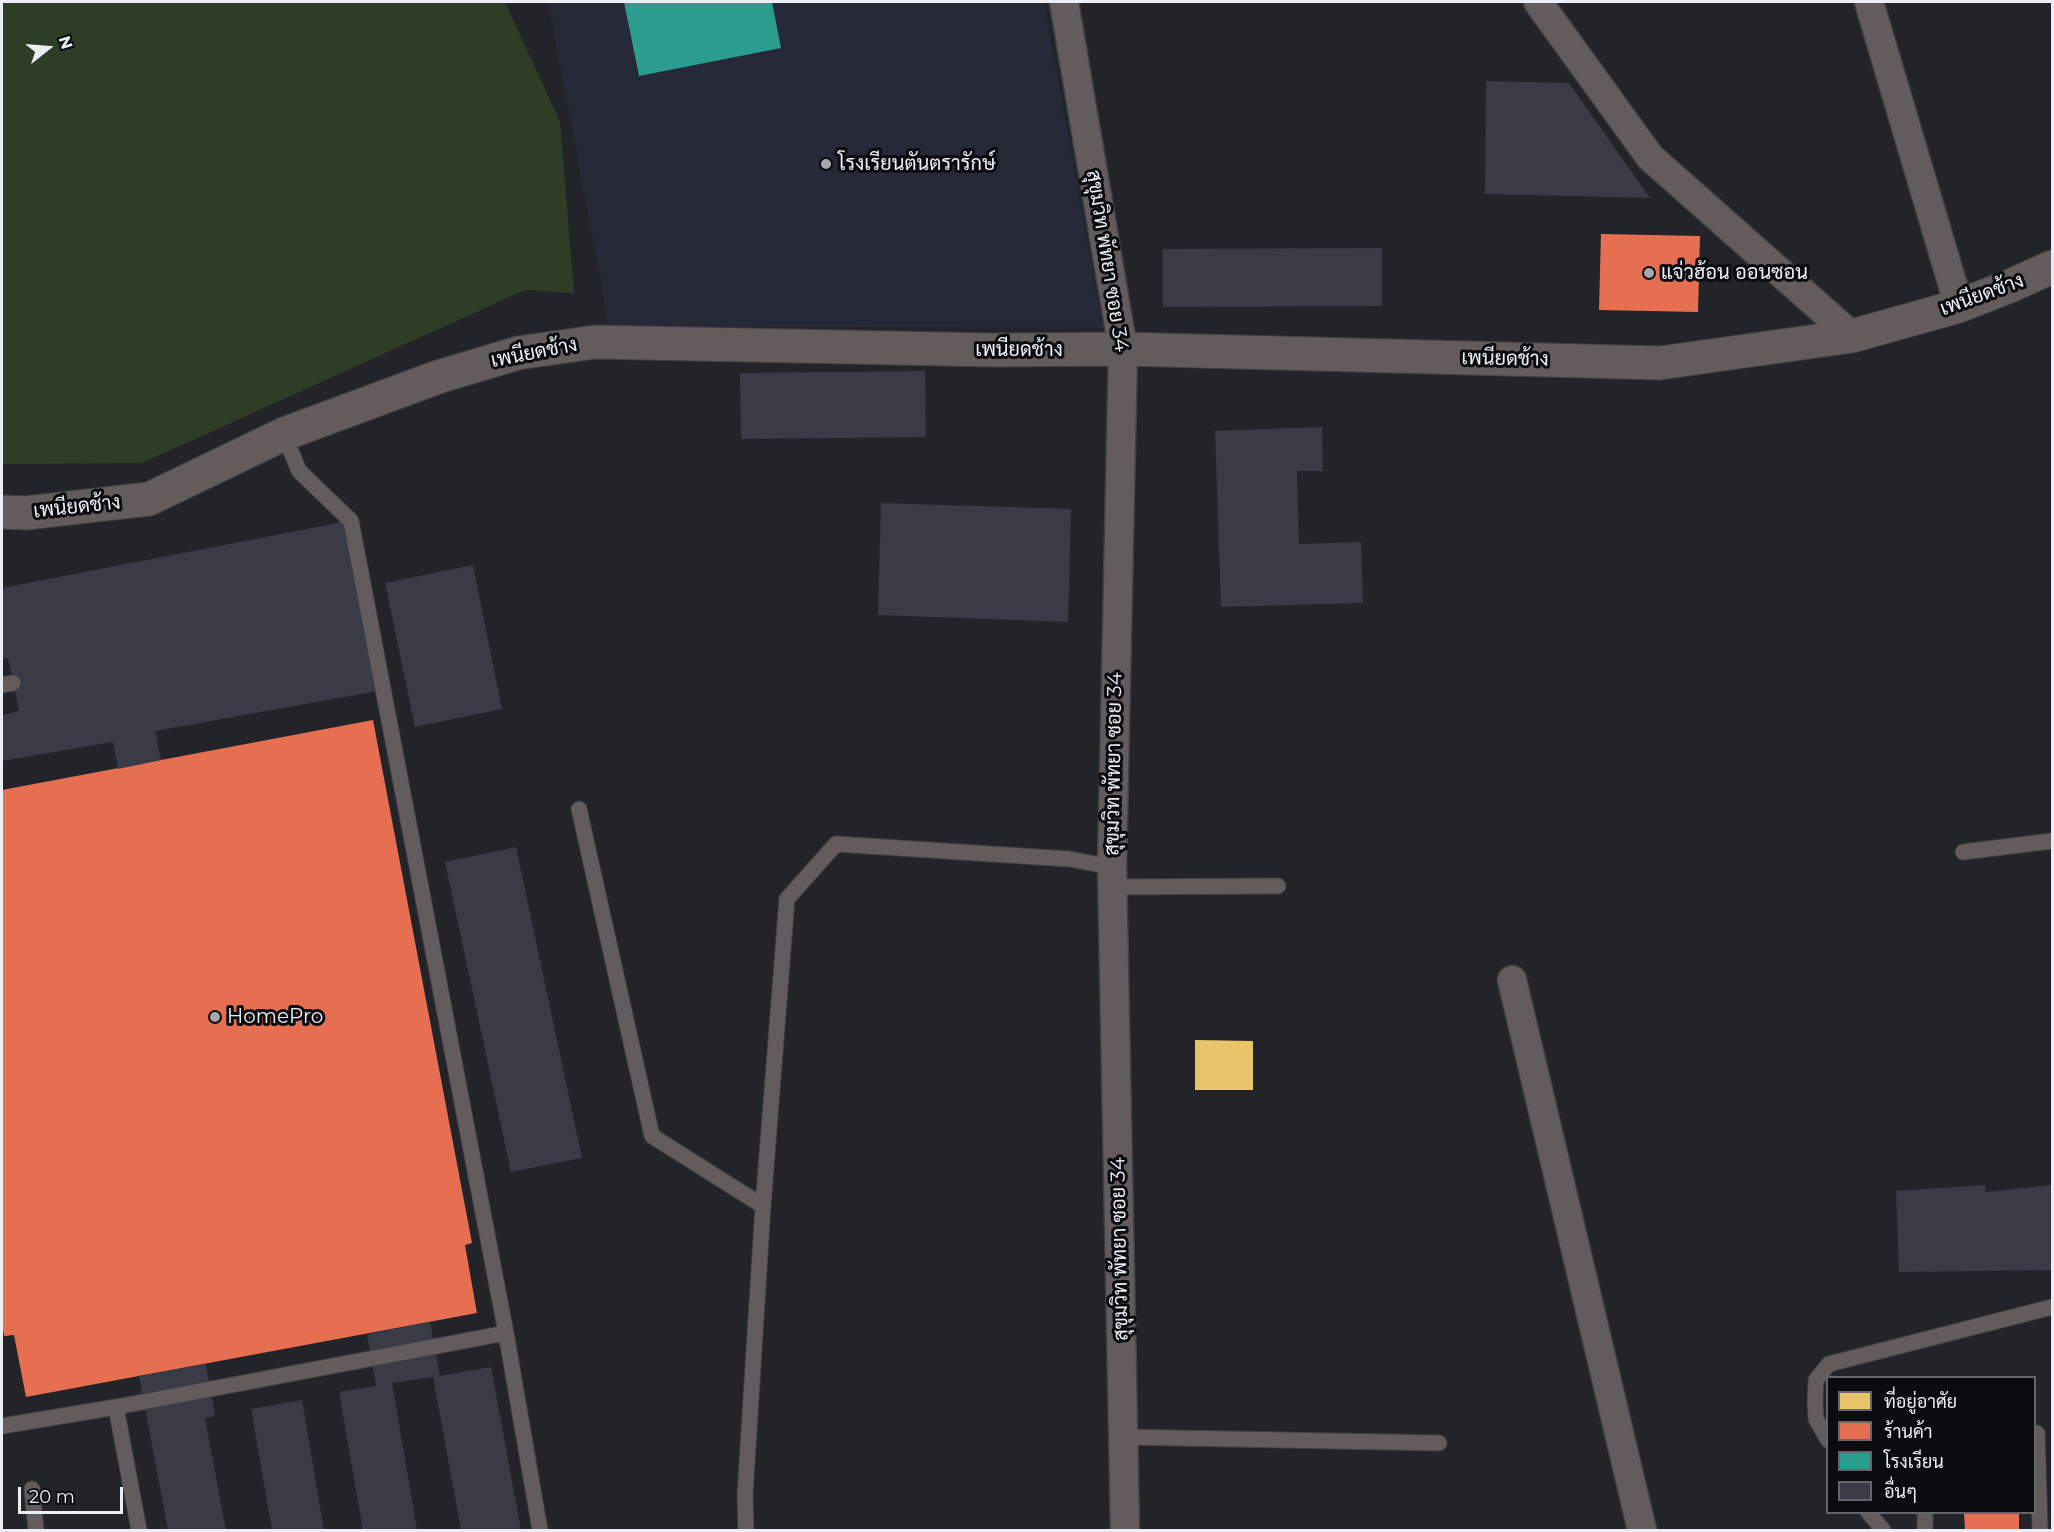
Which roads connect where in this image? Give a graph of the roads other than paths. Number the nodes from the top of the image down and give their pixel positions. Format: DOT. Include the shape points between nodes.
graph roads {
  1 [pos="1064,2"];
  2 [pos="1538,2"];
  3 [pos="1869,2"];
  4 [pos="2052,267"];
  5 [pos="1959,306"];
  6 [pos="1852,336"];
  7 [pos="1123,349"];
  8 [pos="284,434"];
  9 [pos="2,512"];
  10 [pos="579,809"];
  11 [pos="2052,841"];
  12 [pos="1963,852"];
  13 [pos="1112,877"];
  14 [pos="1278,886"];
  15 [pos="1512,981"];
  16 [pos="763,1206"];
  17 [pos="2052,1307"];
  18 [pos="506,1333"];
  19 [pos="116,1407"];
  20 [pos="2,1426"];
  21 [pos="2036,1433"];
  22 [pos="1124,1437"];
  23 [pos="1826,1438"];
  24 [pos="1439,1443"];
  25 [pos="32,1489"];
  26 [pos="1870,1514"];
  27 [pos="1925,1514"];
  28 [pos="36,1530"];
  29 [pos="139,1530"];
  30 [pos="540,1530"];
  31 [pos="746,1530"];
  32 [pos="1125,1530"];
  33 [pos="1642,1530"];
  34 [pos="1883,1530"];
  35 [pos="1925,1530"];
  36 [pos="2040,1530"];
  1 -- 7 [label="street, สุขุมวิท พัทยา ซอย 34"];
  2 -- 6 [label="street" via="1650,158"];
  3 -- 5 [label="street"];
  4 -- 5 [label="street, เพนียดช้าง"];
  5 -- 6 [label="street, เพนียดช้าง"];
  6 -- 7 [label="street, เพนียดช้าง" via="1660,363"];
  7 -- 8 [label="street, เพนียดช้าง" via="595,342 518,353 472,366"];
  7 -- 13 [label="street, สุขุมวิท พัทยา ซอย 34"];
  8 -- 9 [label="street, เพนียดช้าง" via="149,499 26,513"];
  8 -- 18 [label="lane" via="298,471 351,521"];
  10 -- 16 [label="lane" via="652,1136"];
  11 -- 12 [label="lane"];
  13 -- 14 [label="lane"];
  13 -- 16 [label="lane" via="1069,859 836,844 787,899"];
  13 -- 22 [label="street, สุขุมวิท พัทยา ซอย 34"];
  15 -- 33 [label="street"];
  16 -- 31 [label="lane"];
  17 -- 23 [label="lane" via="1829,1364 1816,1380 1815,1401 1816,1419"];
  18 -- 19 [label="lane"];
  18 -- 30 [label="lane"];
  19 -- 20 [label="lane"];
  19 -- 29 [label="lane"];
  21 -- 36 [label="lane"];
  22 -- 24 [label="lane"];
  22 -- 32 [label="street, สุขุมวิท พัทยา ซอย 34"];
  25 -- 28 [label="lane"];
  26 -- 34 [label="lane"];
  27 -- 35 [label="lane"];
}
